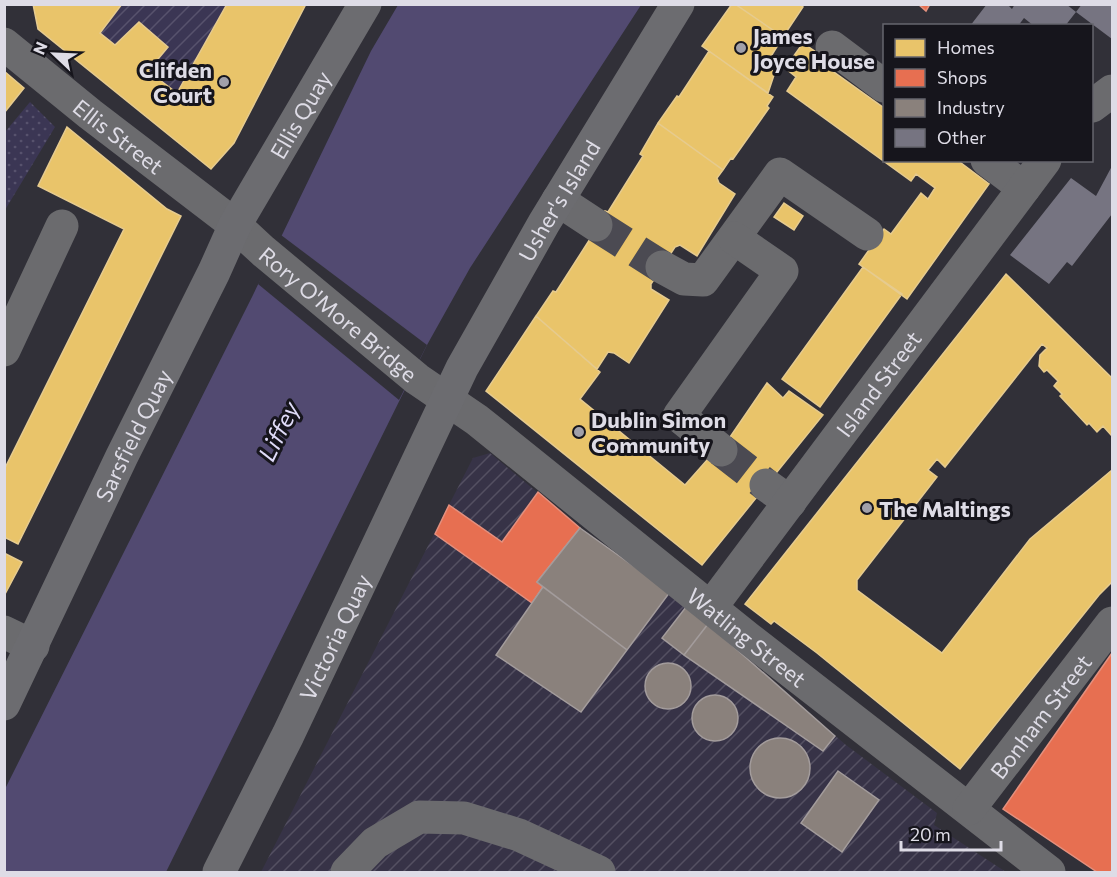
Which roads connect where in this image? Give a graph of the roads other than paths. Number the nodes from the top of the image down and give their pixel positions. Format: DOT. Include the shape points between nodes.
graph roads {
  1 [pos="365,4"];
  2 [pos="678,4"];
  3 [pos="4,44"];
  4 [pos="832,47"];
  5 [pos="883,85"];
  6 [pos="990,162"];
  7 [pos="1044,162"];
  8 [pos="1024,188"];
  9 [pos="558,200"];
  10 [pos="235,225"];
  11 [pos="596,225"];
  12 [pos="62,226"];
  13 [pos="867,234"];
  14 [pos="734,238"];
  15 [pos="662,267"];
  16 [pos="4,350"];
  17 [pos="446,399"];
  18 [pos="721,450"];
  19 [pos="711,607"];
  20 [pos="1113,623"];
  21 [pos="19,639"];
  22 [pos="4,704"];
  23 [pos="969,809"];
  24 [pos="219,873"];
  25 [pos="347,873"];
  26 [pos="599,873"];
  27 [pos="1049,873"];
  1 -- 10 [label="main road, Ellis Quay"];
  2 -- 9 [label="main road, Usher's Island"];
  3 -- 10 [label="street, Ellis Street"];
  4 -- 5 [label="street"];
  6 -- 8 [label="street"];
  7 -- 8 [label="street, Island Street"];
  8 -- 19 [label="street, Island Street" via="778,494"];
  9 -- 11 [label="street"];
  9 -- 17 [label="main road, Usher's Island"];
  10 -- 17 [label="street, Rory O'More Bridge" via="417,379"];
  10 -- 21 [label="main road, Sarsfield Quay" via="122,456"];
  12 -- 16 [label="street"];
  13 -- 14 [label="street" via="780,174"];
  14 -- 15 [label="street" via="703,280 684,279"];
  14 -- 18 [label="street" via="782,272 679,416"];
  17 -- 19 [label="street, Watling Street"];
  17 -- 24 [label="main road, Victoria Quay"];
  19 -- 23 [label="street, Watling Street"];
  20 -- 23 [label="street, Bonham Street"];
  21 -- 22 [label="main road, Sarsfield Quay"];
  23 -- 27 [label="street, Watling Street"];
  25 -- 26 [label="street" via="375,843 419,817 464,818 519,835"];
}
